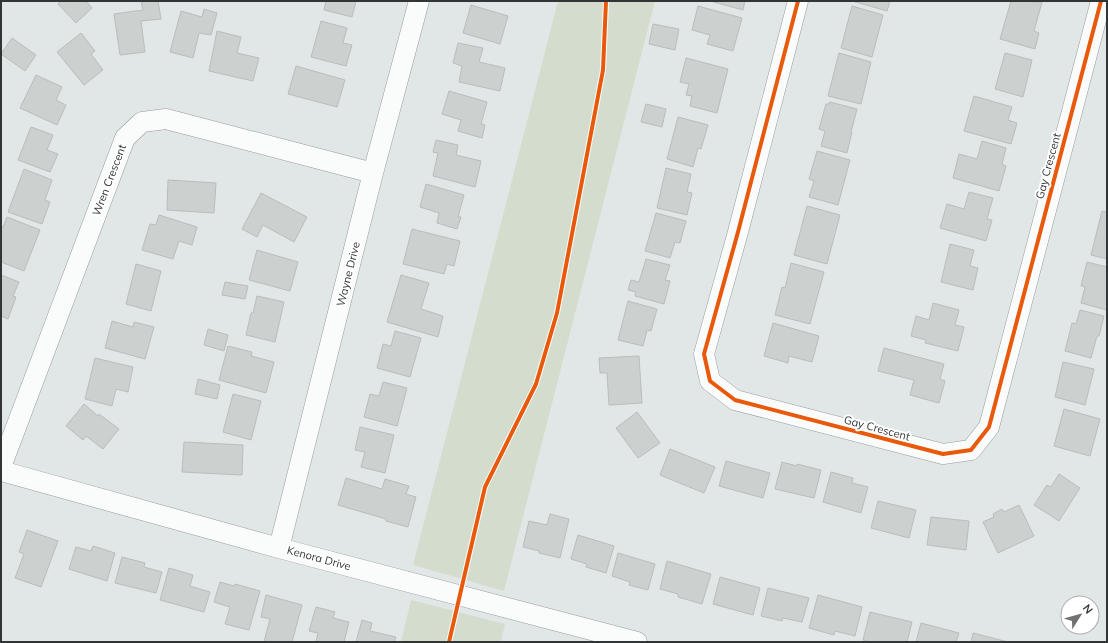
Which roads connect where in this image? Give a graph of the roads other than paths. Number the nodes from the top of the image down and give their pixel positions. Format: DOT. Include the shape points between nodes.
graph roads {
  1 [pos="419,1"];
  2 [pos="798,1"];
  3 [pos="1101,1"];
  4 [pos="373,173"];
  5 [pos="1,467"];
  6 [pos="1,471"];
  7 [pos="279,548"];
  8 [pos="637,642"];
  1 -- 4 [label="street, Wayne Drive"];
  2 -- 3 [label="street, Gay Crescent" via="704,354 710,381 735,400 943,454 970,450 990,427"];
  4 -- 5 [label="street, Wren Crescent" via="166,119 142,122 125,138"];
  4 -- 7 [label="street, Wayne Drive"];
  6 -- 7 [label="street, Kenora Drive"];
  7 -- 8 [label="street, Kenora Drive"];
}
